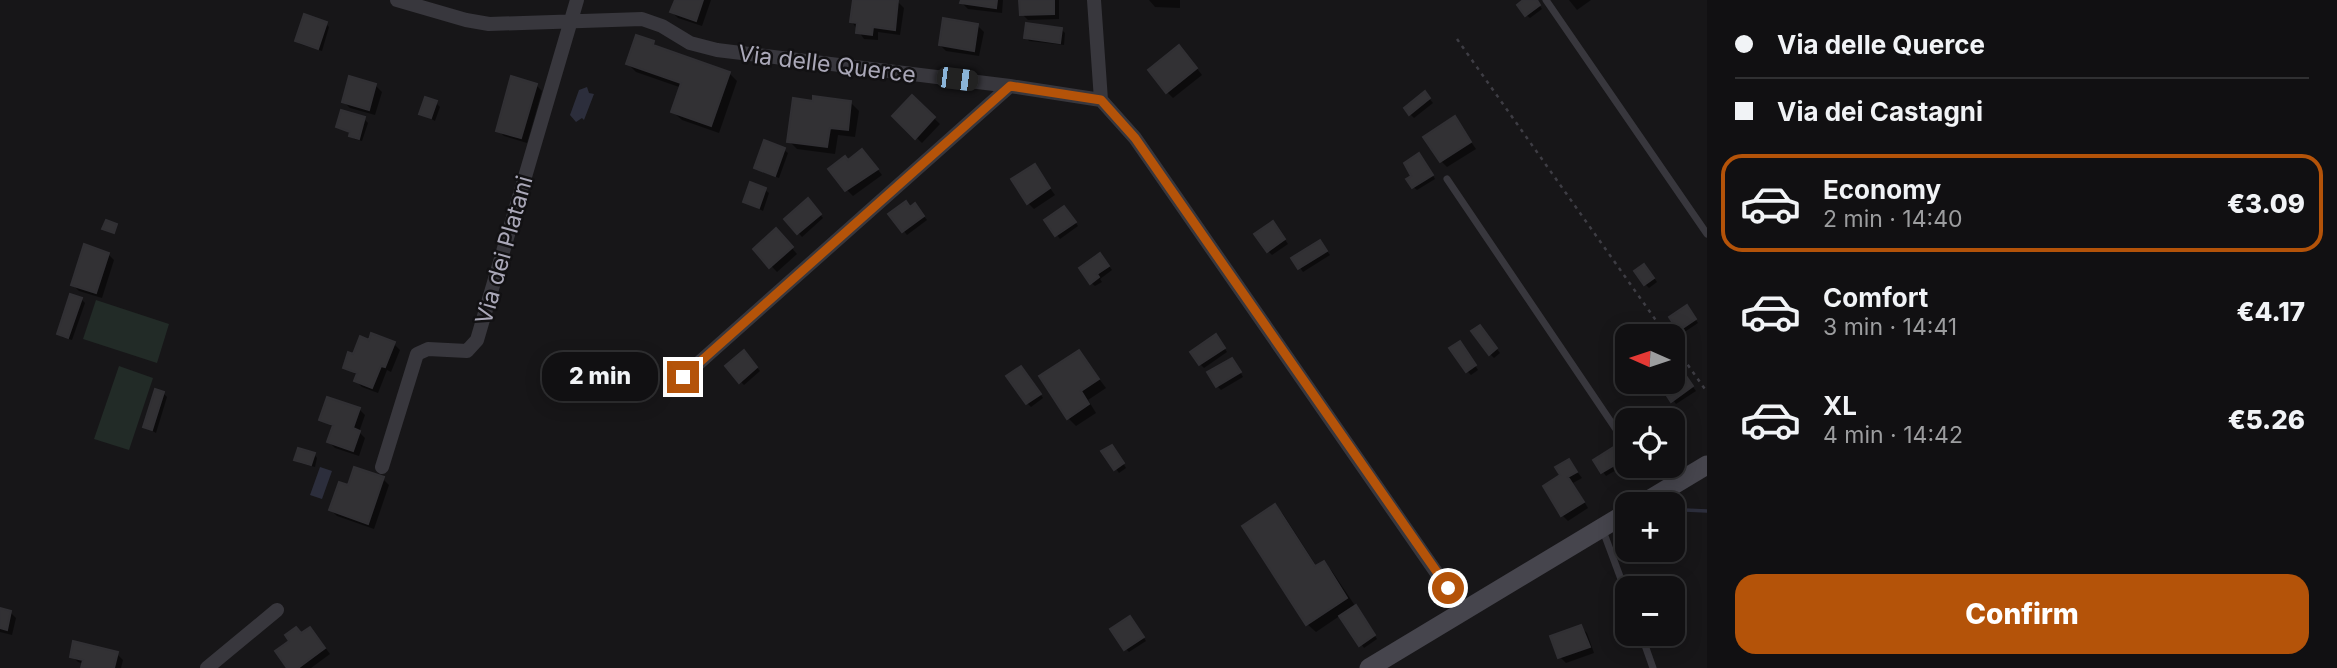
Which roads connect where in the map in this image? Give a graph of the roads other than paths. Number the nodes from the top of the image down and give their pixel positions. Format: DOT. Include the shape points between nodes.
graph roads {
  1 [pos="397,0"];
  2 [pos="577,0"];
  3 [pos="1094,0"];
  4 [pos="1546,0"];
  5 [pos="571,21"];
  6 [pos="1010,86"];
  7 [pos="1101,100"];
  8 [pos="1447,179"];
  9 [pos="1707,234"];
  10 [pos="683,377"];
  11 [pos="1615,428"];
  12 [pos="1707,465"];
  13 [pos="382,467"];
  14 [pos="1672,478"];
  15 [pos="1679,482"];
  16 [pos="1662,492"];
  17 [pos="1615,520"];
  18 [pos="1602,528"];
  19 [pos="1620,576"];
  20 [pos="277,610"];
  21 [pos="1463,611"];
  22 [pos="1645,646"];
  23 [pos="207,668"];
  24 [pos="1369,668"];
  25 [pos="1653,668"];
  1 -- 5 [label="street, Via delle Querce" via="482,24"];
  2 -- 5 [label="street"];
  3 -- 7 [label="street"];
  4 -- 9 [label="lane"];
  5 -- 6 [label="street, Via delle Querce" via="642,19 711,49"];
  5 -- 13 [label="street, Via dei Platani" via="477,340 463,352 428,349 417,354"];
  6 -- 7 [label="street, Via delle Querce"];
  6 -- 10 [label="street"];
  7 -- 21 [label="street" via="1135,138"];
  8 -- 11 [label="lane"];
  12 -- 15 [label="street"];
  14 -- 15 [label="lane"];
  15 -- 16 [label="street"];
  17 -- 18 [label="street"];
  18 -- 19 [label="lane"];
  18 -- 21 [label="street"];
  20 -- 23 [label="street"];
  21 -- 24 [label="street"];
  22 -- 25 [label="lane"];
}
